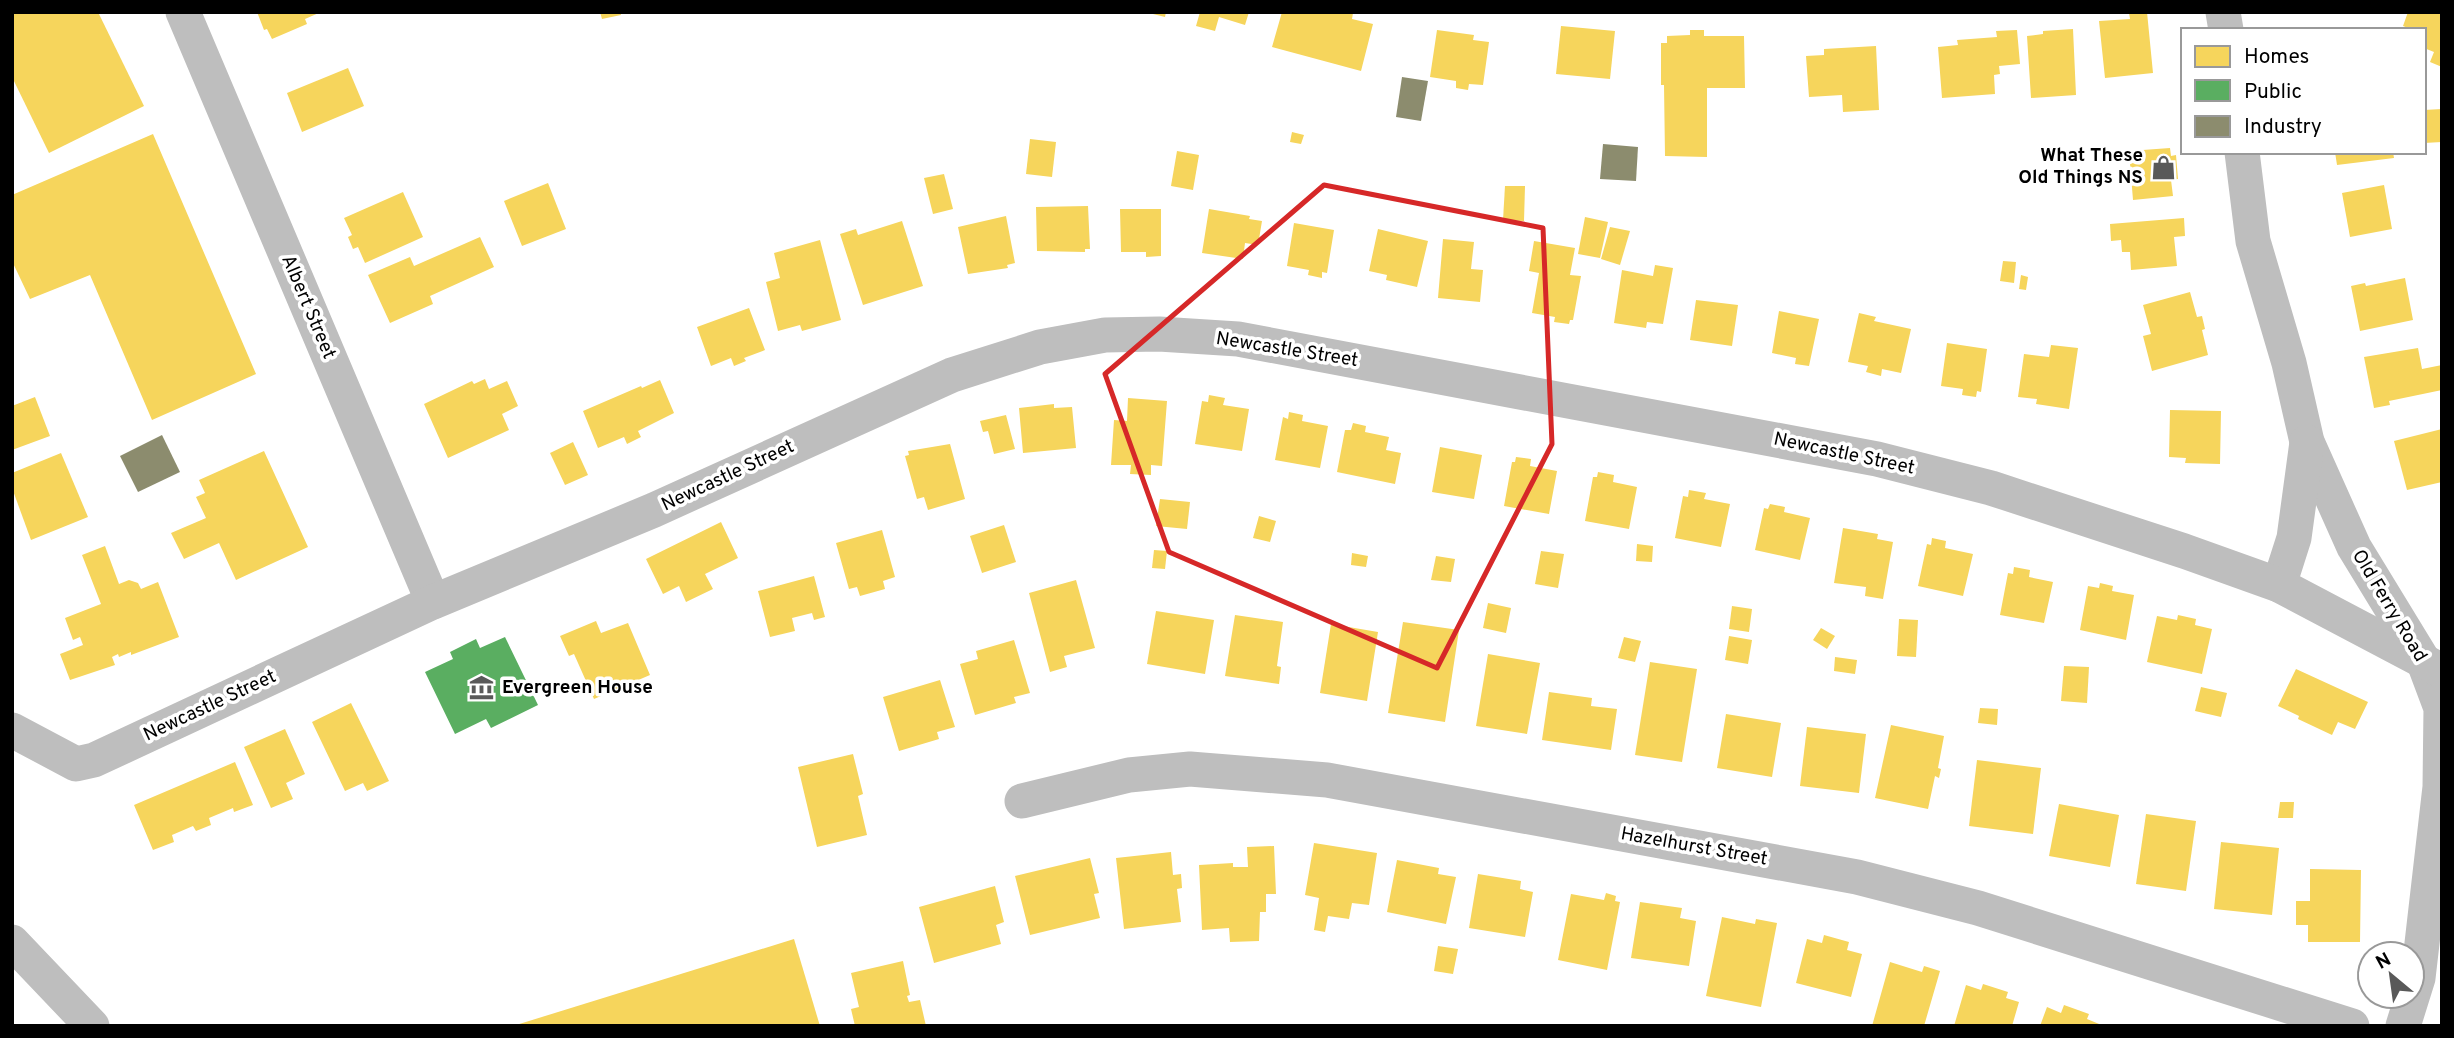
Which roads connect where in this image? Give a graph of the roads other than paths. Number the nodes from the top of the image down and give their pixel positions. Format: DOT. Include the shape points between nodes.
graph roads {
  1 [pos="183,12"];
  2 [pos="2242,154"];
  3 [pos="2307,442"];
  4 [pos="2279,585"];
  5 [pos="433,602"];
  6 [pos="2432,665"];
  7 [pos="12,730"];
  8 [pos="1022,801"];
  9 [pos="12,942"];
  10 [pos="92,1026"];
  11 [pos="2352,1026"];
  12 [pos="2403,1026"];
  1 -- 5 [label="street, Albert Street"];
  2 -- 3 [label="street, Old Ferry Road" via="2253,241"];
  3 -- 4 [label="street, Old Ferry Road" via="2294,538"];
  3 -- 6 [label="street, Old Ferry Road" via="2354,547"];
  4 -- 5 [label="street, Newcastle Street" via="1991,488 1877,459 1238,339 1159,334 1105,335 1040,347 952,375 654,510"];
  4 -- 6 [label="street, Newcastle Street"];
  5 -- 7 [label="street, Newcastle Street" via="94,760 76,764"];
  6 -- 12 [label="street, Old Ferry Road" via="2441,708 2440,787 2418,978"];
  8 -- 11 [label="street, Hazelhurst Street" via="1129,775 1190,769 1327,780 1857,877 1978,908"];
  9 -- 10 [label="street"];
}
